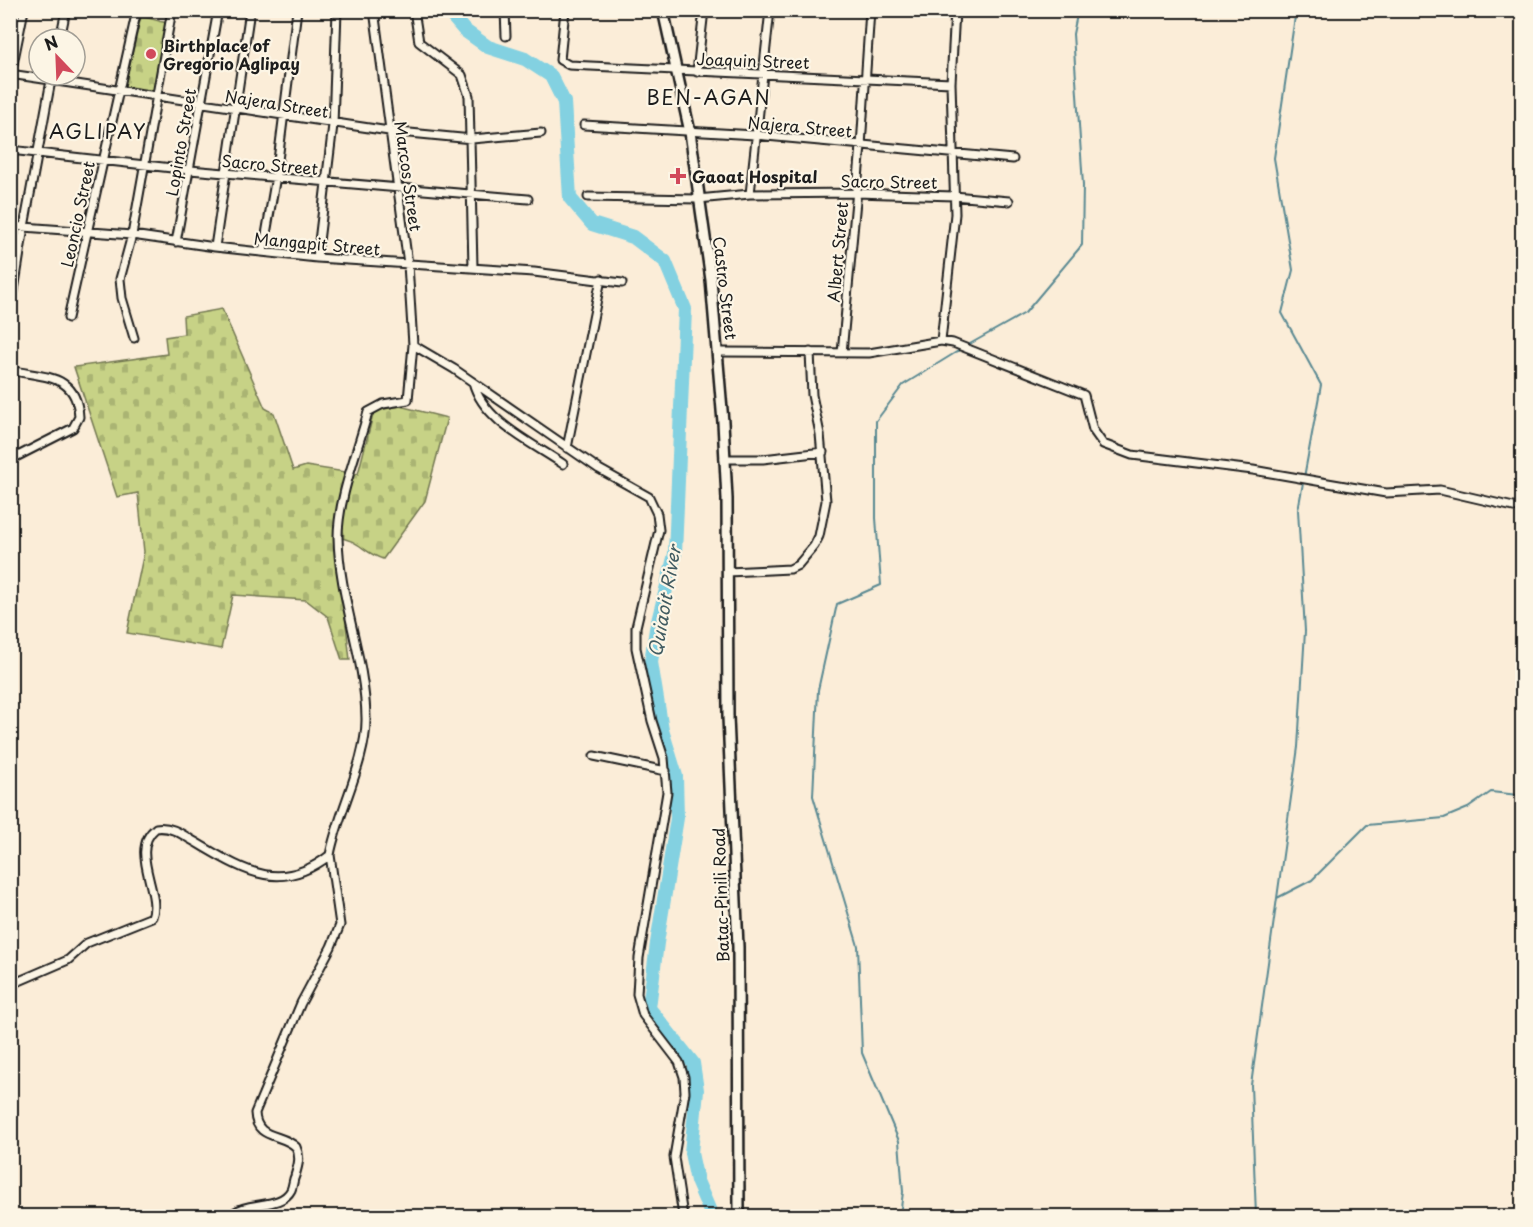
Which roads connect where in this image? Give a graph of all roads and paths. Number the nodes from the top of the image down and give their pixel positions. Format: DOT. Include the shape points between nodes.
graph roads {
  1 [pos="24,10"];
  2 [pos="66,10"];
  3 [pos="137,10"];
  4 [pos="172,10"];
  5 [pos="218,10"];
  6 [pos="250,10"];
  7 [pos="297,10"];
  8 [pos="337,10"];
  9 [pos="374,10"];
  10 [pos="505,10"];
  11 [pos="565,10"];
  12 [pos="663,10"];
  13 [pos="704,10"];
  14 [pos="770,10"];
  15 [pos="870,10"];
  16 [pos="955,10"];
  17 [pos="415,12"];
  18 [pos="62,27"];
  19 [pos="506,36"];
  20 [pos="678,72"];
  21 [pos="697,72"];
  22 [pos="763,74"];
  23 [pos="11,76"];
  24 [pos="27,77"];
  25 [pos="863,78"];
  26 [pos="951,83"];
  27 [pos="87,85"];
  28 [pos="50,87"];
  29 [pos="119,92"];
  30 [pos="157,98"];
  31 [pos="200,104"];
  32 [pos="236,110"];
  33 [pos="284,116"];
  34 [pos="333,125"];
  35 [pos="584,125"];
  36 [pos="389,131"];
  37 [pos="690,132"];
  38 [pos="541,133"];
  39 [pos="755,135"];
  40 [pos="472,139"];
  41 [pos="861,146"];
  42 [pos="10,150"];
  43 [pos="39,153"];
  44 [pos="952,153"];
  45 [pos="1012,159"];
  46 [pos="102,160"];
  47 [pos="144,165"];
  48 [pos="190,170"];
  49 [pos="226,173"];
  50 [pos="276,176"];
  51 [pos="326,182"];
  52 [pos="396,188"];
  53 [pos="750,194"];
  54 [pos="856,194"];
  55 [pos="472,195"];
  56 [pos="954,196"];
  57 [pos="588,197"];
  58 [pos="698,199"];
  59 [pos="528,200"];
  60 [pos="1010,201"];
  61 [pos="10,226"];
  62 [pos="24,227"];
  63 [pos="88,231"];
  64 [pos="132,235"];
  65 [pos="176,242"];
  66 [pos="215,248"];
  67 [pos="263,252"];
  68 [pos="317,258"];
  69 [pos="408,264"];
  70 [pos="473,267"];
  71 [pos="600,279"];
  72 [pos="622,283"];
  73 [pos="10,316"];
  74 [pos="68,318"];
  75 [pos="134,338"];
  76 [pos="941,341"];
  77 [pos="413,345"];
  78 [pos="719,352"];
  79 [pos="810,352"];
  80 [pos="842,353"];
  81 [pos="10,370"];
  82 [pos="472,382"];
  83 [pos="567,448"];
  84 [pos="823,452"];
  85 [pos="724,459"];
  86 [pos="10,460"];
  87 [pos="563,464"];
  88 [pos="1522,509"];
  89 [pos="727,572"];
  90 [pos="594,756"];
  91 [pos="666,771"];
  92 [pos="330,855"];
  93 [pos="10,985"];
  94 [pos="231,1216"];
  95 [pos="683,1216"];
  96 [pos="740,1216"];
  1 -- 23 [label="street"];
  2 -- 18 [label="street"];
  3 -- 29 [label="street, Leoncio Street"];
  4 -- 30 [label="street"];
  5 -- 31 [label="street, Lopinto Street"];
  6 -- 32 [label="street"];
  7 -- 33 [label="street"];
  8 -- 34 [label="street"];
  9 -- 36 [label="street, Marcos Street"];
  10 -- 19 [label="street"];
  11 -- 20 [label="street, Joaquin Street" via="562,63"];
  12 -- 20 [label="main road, Castro Street"];
  13 -- 21 [label="street"];
  14 -- 22 [label="street"];
  15 -- 25 [label="street, Albert Street"];
  16 -- 26 [label="street"];
  17 -- 40 [label="street" via="419,42 462,75 472,110"];
  20 -- 21 [label="street, Joaquin Street"];
  20 -- 37 [label="main road, Castro Street"];
  21 -- 22 [label="street, Joaquin Street"];
  22 -- 25 [label="street, Joaquin Street"];
  22 -- 39 [label="street"];
  23 -- 24 [label="street, Najera Street"];
  25 -- 26 [label="street, Joaquin Street"];
  25 -- 41 [label="street, Albert Street"];
  26 -- 44 [label="street"];
  27 -- 29 [label="street, Najera Street"];
  28 -- 43 [label="street"];
  29 -- 30 [label="street, Najera Street"];
  29 -- 46 [label="street, Leoncio Street"];
  30 -- 31 [label="street, Najera Street"];
  30 -- 47 [label="street"];
  31 -- 32 [label="street, Najera Street"];
  31 -- 48 [label="street, Lopinto Street"];
  32 -- 33 [label="street, Najera Street"];
  32 -- 49 [label="street"];
  33 -- 34 [label="street, Najera Street"];
  33 -- 50 [label="street"];
  34 -- 36 [label="street, Najera Street"];
  34 -- 51 [label="street"];
  35 -- 37 [label="street, Najera Street"];
  36 -- 40 [label="street, Najera Street"];
  36 -- 52 [label="street, Marcos Street"];
  37 -- 39 [label="street, Najera Street"];
  37 -- 58 [label="main road, Castro Street"];
  38 -- 40 [label="street, Najera Street"];
  39 -- 41 [label="street, Najera Street"];
  39 -- 53 [label="street"];
  40 -- 55 [label="street"];
  41 -- 44 [label="street, Najera Street"];
  41 -- 54 [label="street, Albert Street"];
  42 -- 43 [label="street, Sacro Street"];
  43 -- 46 [label="street, Sacro Street"];
  43 -- 62 [label="street"];
  44 -- 45 [label="street, Najera Street"];
  44 -- 56 [label="street"];
  46 -- 47 [label="street, Sacro Street"];
  46 -- 63 [label="street, Leoncio Street"];
  47 -- 48 [label="street, Sacro Street"];
  47 -- 64 [label="street"];
  48 -- 49 [label="street, Sacro Street"];
  48 -- 65 [label="street, Lopinto Street"];
  49 -- 50 [label="street, Sacro Street"];
  49 -- 66 [label="street"];
  50 -- 51 [label="street, Sacro Street"];
  50 -- 67 [label="street"];
  51 -- 52 [label="street, Sacro Street"];
  51 -- 68 [label="street"];
  52 -- 55 [label="street, Sacro Street"];
  52 -- 69 [label="street, Marcos Street"];
  53 -- 54 [label="street, Sacro Street"];
  53 -- 58 [label="street, Sacro Street"];
  54 -- 56 [label="street, Sacro Street"];
  54 -- 80 [label="street, Albert Street"];
  55 -- 59 [label="street, Sacro Street"];
  55 -- 70 [label="street"];
  56 -- 60 [label="street, Sacro Street"];
  56 -- 76 [label="street"];
  57 -- 58 [label="street, Sacro Street"];
  58 -- 78 [label="main road, Castro Street"];
  61 -- 62 [label="street, Mangapit Street"];
  62 -- 63 [label="street, Mangapit Street"];
  62 -- 73 [label="street"];
  63 -- 64 [label="street, Mangapit Street"];
  63 -- 74 [label="street, Leoncio Street"];
  64 -- 65 [label="street, Mangapit Street"];
  64 -- 75 [label="street" via="120,288"];
  65 -- 66 [label="street, Mangapit Street"];
  66 -- 67 [label="street, Mangapit Street"];
  67 -- 68 [label="street, Mangapit Street"];
  68 -- 69 [label="street, Mangapit Street"];
  69 -- 70 [label="street, Mangapit Street"];
  69 -- 77 [label="street, Marcos Street"];
  70 -- 71 [label="street, Mangapit Street"];
  71 -- 72 [label="street, Mangapit Street"];
  71 -- 83 [label="street"];
  76 -- 80 [label="street" via="889,351"];
  76 -- 88 [label="street" via="1084,395 1093,430 1103,444 1132,455 1386,493 1440,490"];
  77 -- 82 [label="street"];
  77 -- 92 [label="street, Marcos Street" via="408,400 383,404 368,412 339,523 345,596 362,675 366,717 361,751"];
  78 -- 79 [label="street"];
  78 -- 85 [label="main road, Castro Street"];
  79 -- 80 [label="street"];
  79 -- 84 [label="street" via="812,395"];
  81 -- 86 [label="street" via="65,382 79,417 73,428"];
  82 -- 83 [label="street"];
  82 -- 87 [label="street" via="486,410"];
  83 -- 91 [label="street" via="649,497 657,514 660,530 636,627 636,648"];
  84 -- 85 [label="street"];
  84 -- 89 [label="street" via="826,501 814,546 798,565 789,569"];
  85 -- 89 [label="main road, Castro Street"];
  89 -- 96 [label="main road, Batac-Pinili Road" via="728,717 738,947"];
  90 -- 91 [label="street"];
  91 -- 95 [label="street" via="667,792 639,958 637,994 643,1015 679,1062 684,1077 674,1157"];
  92 -- 93 [label="street" via="305,869 262,877 173,829 156,828 146,847 154,905 152,917 87,944 68,960"];
  92 -- 94 [label="street" via="340,925 301,1003 255,1113 262,1132 296,1148 298,1164 292,1187 276,1200 241,1209"];
}
